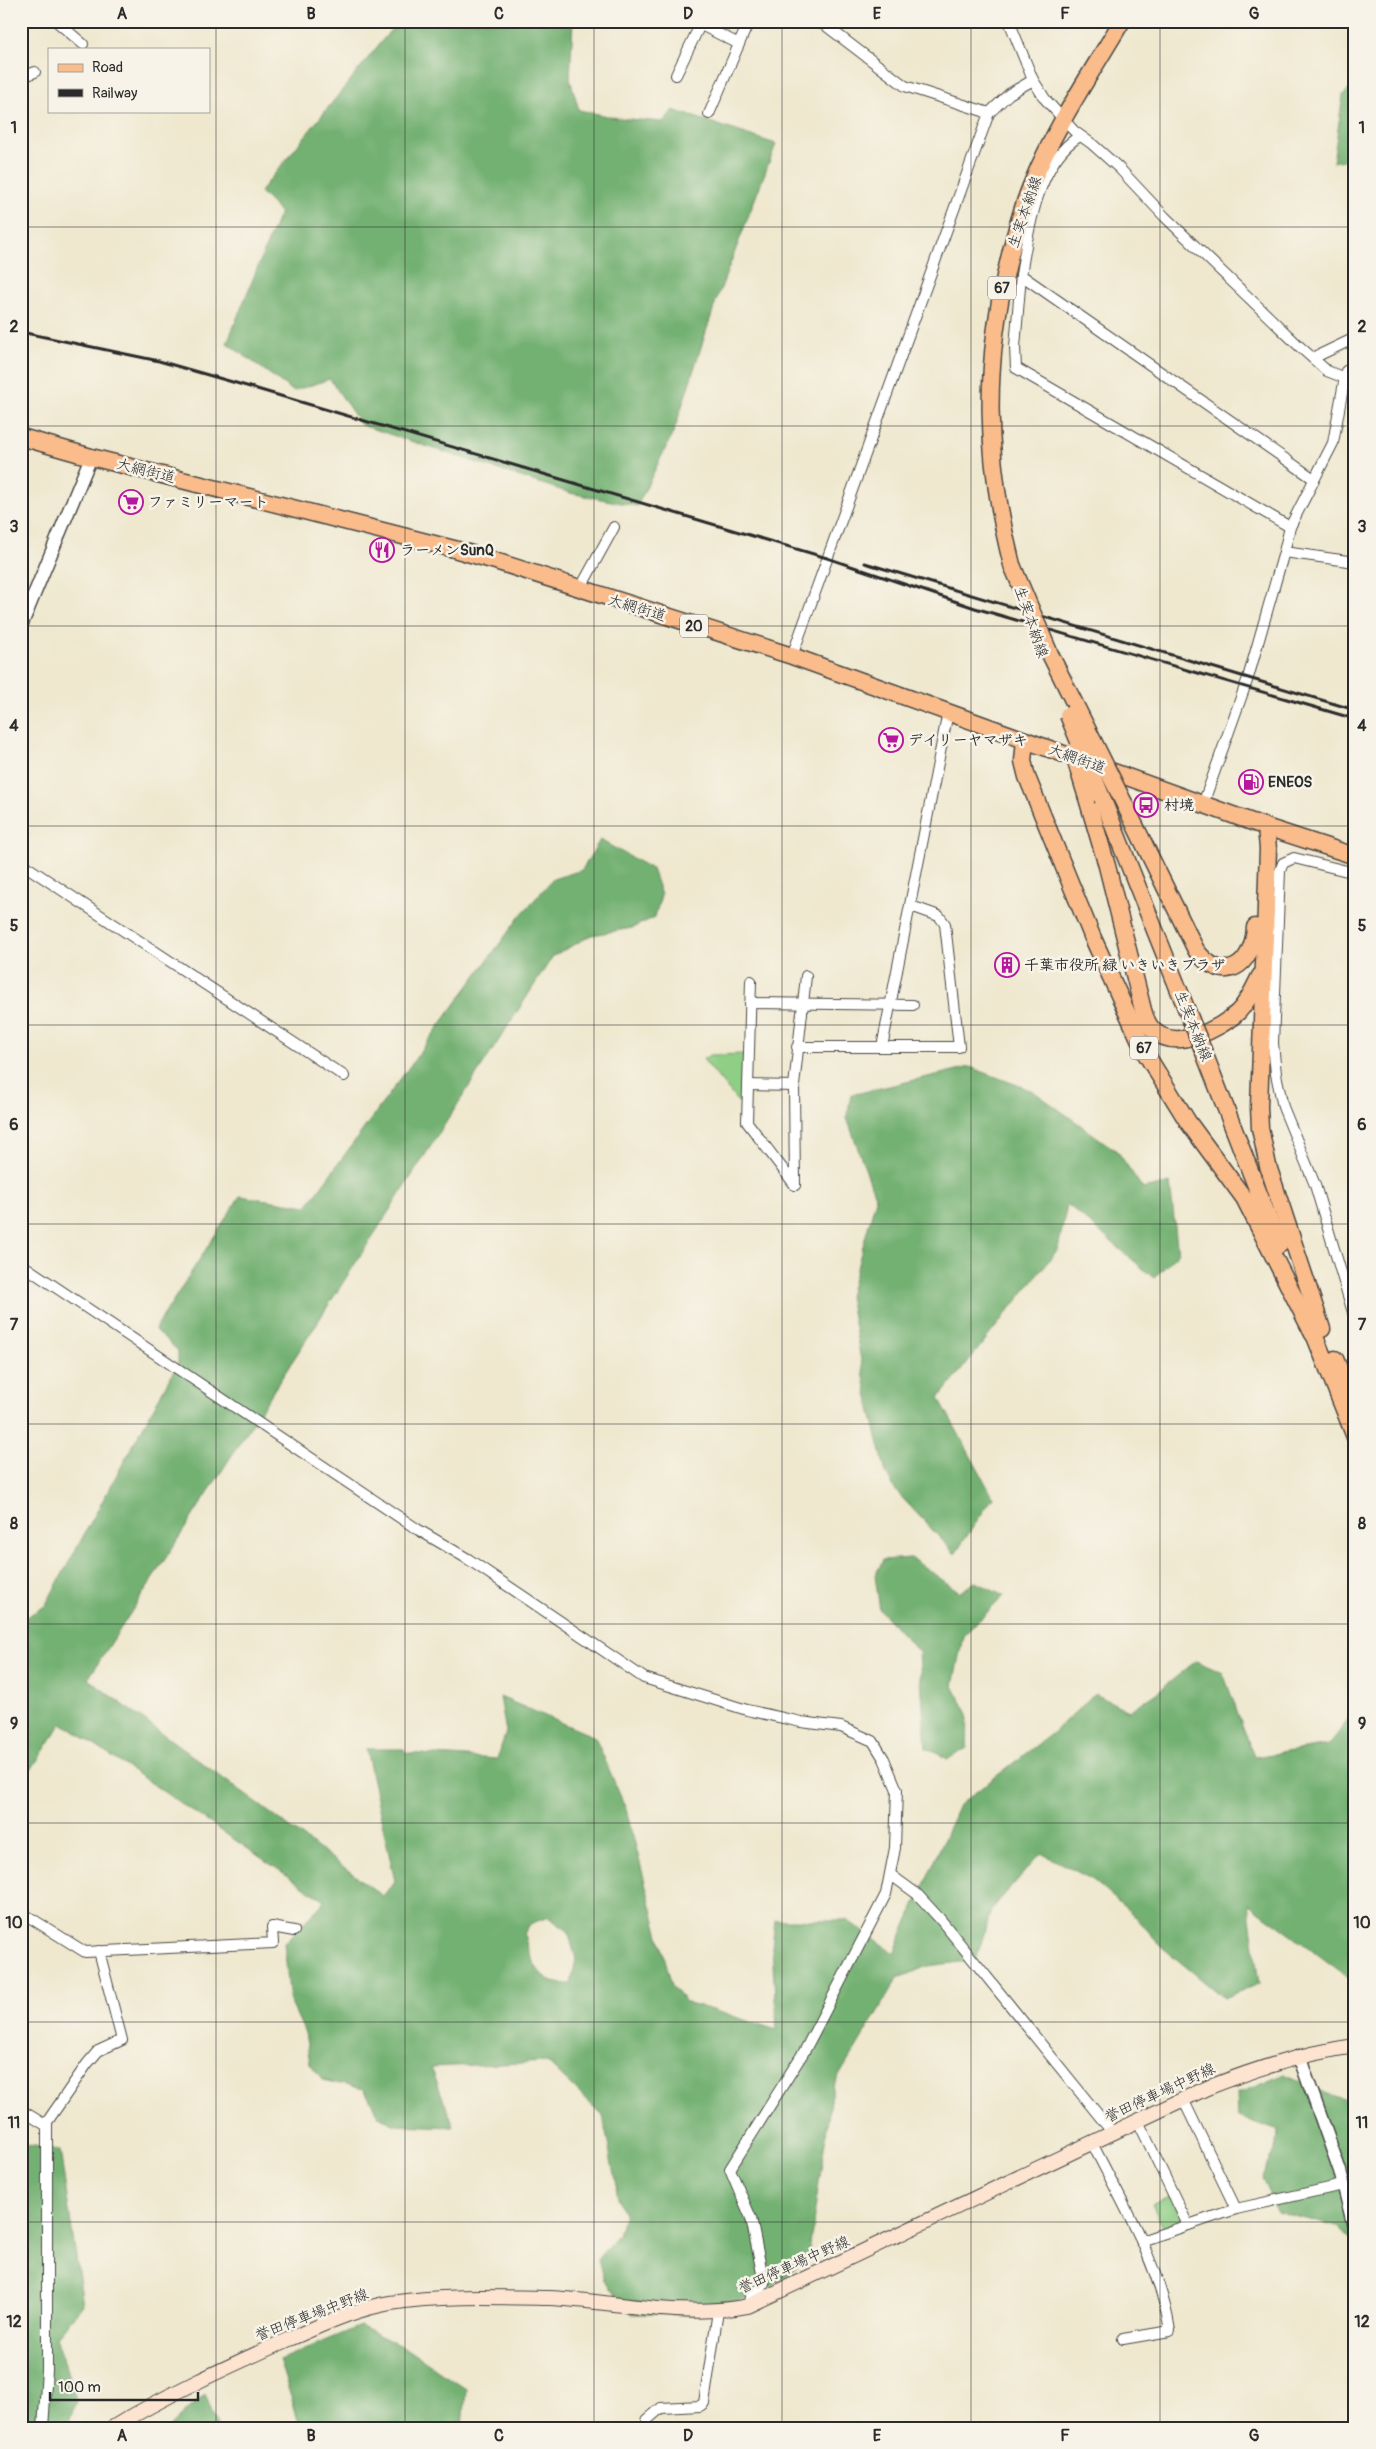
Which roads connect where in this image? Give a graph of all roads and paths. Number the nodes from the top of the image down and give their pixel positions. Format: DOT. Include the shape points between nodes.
graph roads {
  1 [pos="56,21"];
  2 [pos="749,21"];
  3 [pos="813,21"];
  4 [pos="1009,21"];
  5 [pos="1122,21"];
  6 [pos="696,23"];
  7 [pos="82,44"];
  8 [pos="739,44"];
  9 [pos="34,72"];
  10 [pos="676,75"];
  11 [pos="21,78"];
  12 [pos="1033,80"];
  13 [pos="989,113"];
  14 [pos="709,114"];
  15 [pos="1063,120"];
  16 [pos="1080,136"];
  17 [pos="1021,275"];
  18 [pos="1355,338"];
  19 [pos="1314,358"];
  20 [pos="1355,366"];
  21 [pos="1343,379"];
  22 [pos="1355,382"];
  23 [pos="21,437"];
  24 [pos="90,457"];
  25 [pos="1314,479"];
  26 [pos="614,527"];
  27 [pos="1290,527"];
  28 [pos="1284,552"];
  29 [pos="1355,562"];
  30 [pos="1012,565"];
  31 [pos="580,590"];
  32 [pos="21,626"];
  33 [pos="792,656"];
  34 [pos="948,712"];
  35 [pos="1024,740"];
  36 [pos="1095,799"];
  37 [pos="1203,804"];
  38 [pos="1266,827"];
  39 [pos="1355,856"];
  40 [pos="21,863"];
  41 [pos="1355,873"];
  42 [pos="911,906"];
  43 [pos="1262,972"];
  44 [pos="806,976"];
  45 [pos="751,982"];
  46 [pos="750,1003"];
  47 [pos="803,1003"];
  48 [pos="890,1004"];
  49 [pos="913,1005"];
  50 [pos="797,1047"];
  51 [pos="882,1047"];
  52 [pos="344,1076"];
  53 [pos="748,1085"];
  54 [pos="794,1086"];
  55 [pos="21,1264"];
  56 [pos="1355,1319"];
  57 [pos="1318,1331"];
  58 [pos="1355,1406"];
  59 [pos="1355,1437"];
  60 [pos="891,1875"];
  61 [pos="21,1912"];
  62 [pos="294,1931"];
  63 [pos="99,1952"];
  64 [pos="1355,2046"];
  65 [pos="1299,2056"];
  66 [pos="1183,2099"];
  67 [pos="21,2110"];
  68 [pos="1138,2121"];
  69 [pos="47,2126"];
  70 [pos="1113,2133"];
  71 [pos="1092,2143"];
  72 [pos="1344,2185"];
  73 [pos="1236,2210"];
  74 [pos="1188,2225"];
  75 [pos="1355,2231"];
  76 [pos="1141,2241"];
  77 [pos="748,2306"];
  78 [pos="718,2310"];
  79 [pos="1123,2339"];
  80 [pos="646,2420"];
  81 [pos="43,2428"];
  82 [pos="112,2428"];
  1 -- 7 [label="street"];
  2 -- 8 [label="street"];
  3 -- 13 [label="street" via="825,25 905,86"];
  4 -- 12 [label="street"];
  5 -- 15 [label="main road, 生実本納線 / 67"];
  6 -- 8 [label="street"];
  6 -- 10 [label="street"];
  8 -- 14 [label="street"];
  9 -- 11 [label="street"];
  12 -- 13 [label="street" via="1009,94"];
  12 -- 15 [label="street"];
  13 -- 33 [label="street"];
  15 -- 16 [label="street"];
  15 -- 30 [label="main road, 生実本納線 / 67" via="1031,186 1014,238 1001,293 990,384 994,467 1002,525"];
  16 -- 17 [label="street" via="1063,148 1043,186 1028,233"];
  16 -- 19 [label="street" via="1119,168 1165,217"];
  17 -- 25 [label="street"];
  17 -- 27 [label="street" via="1016,368"];
  18 -- 19 [label="street"];
  19 -- 21 [label="street"];
  20 -- 21 [label="street" via="1346,371"];
  21 -- 22 [label="street"];
  21 -- 25 [label="street" via="1333,443"];
  23 -- 24 [label="main road, 大網街道 / 20"];
  24 -- 31 [label="main road, 大網街道 / 20" via="454,549"];
  24 -- 32 [label="street"];
  25 -- 27 [label="street"];
  26 -- 31 [label="street"];
  27 -- 28 [label="street"];
  28 -- 29 [label="street"];
  28 -- 37 [label="street" via="1248,678"];
  30 -- 36 [label="main road, 生実本納線 / 67, bridge" via="1032,631"];
  30 -- 38 [label="main road, bridge" via="1049,652 1196,950 1209,965 1225,970 1239,965 1246,959 1254,940 1257,846"];
  31 -- 33 [label="main road, 大網街道 / 20"];
  33 -- 34 [label="main road, 大網街道 / 20"];
  34 -- 35 [label="main road, 大網街道 / 20"];
  34 -- 42 [label="street"];
  35 -- 37 [label="main road, 大網街道 / 20"];
  35 -- 57 [label="main road, 67" via="1027,777 1092,936 1146,1054 1188,1122 1244,1198"];
  36 -- 43 [label="main road, 67" via="1142,1010 1154,1031 1180,1039 1207,1032 1239,1011"];
  36 -- 57 [label="main road, 生実本納線 / 67, bridge" via="1190,1018"];
  37 -- 38 [label="main road, 大網街道 / 20"];
  38 -- 39 [label="main road, 大網街道 / 20"];
  38 -- 43 [label="main road, 67" via="1268,848"];
  40 -- 52 [label="street"];
  41 -- 56 [label="street" via="1294,858 1283,863 1280,871 1273,1043 1283,1107 1315,1185"];
  42 -- 48 [label="street"];
  42 -- 51 [label="street" via="939,916 945,924 958,1047"];
  43 -- 57 [label="main road, 67" via="1260,1128 1268,1166"];
  44 -- 47 [label="street"];
  45 -- 46 [label="street"];
  46 -- 47 [label="street"];
  46 -- 53 [label="street"];
  47 -- 48 [label="street"];
  47 -- 50 [label="street"];
  48 -- 49 [label="street"];
  48 -- 51 [label="street"];
  50 -- 51 [label="street"];
  50 -- 54 [label="street"];
  53 -- 54 [label="street"];
  53 -- 54 [label="street" via="747,1122 795,1185"];
  55 -- 60 [label="street" via="644,1678 747,1710 841,1727 873,1741 897,1790"];
  57 -- 58 [label="main road, 生実本納線 / 67"];
  57 -- 59 [label="main road, 生実本納線 / 67"];
  60 -- 70 [label="street" via="918,1894 940,1919"];
  60 -- 77 [label="street" via="879,1909 809,2042 730,2168 751,2218 764,2283 751,2293"];
  61 -- 63 [label="street" via="85,1952"];
  62 -- 63 [label="street" via="272,1927 273,1944"];
  63 -- 69 [label="street" via="122,2040 98,2051 86,2064"];
  64 -- 65 [label="main road, 誉田停車場中野線"];
  65 -- 66 [label="main road, 誉田停車場中野線" via="1255,2069"];
  65 -- 72 [label="street"];
  66 -- 68 [label="main road, 誉田停車場中野線"];
  66 -- 73 [label="street"];
  67 -- 69 [label="street"];
  68 -- 70 [label="main road, 誉田停車場中野線"];
  68 -- 74 [label="street"];
  69 -- 81 [label="street" via="47,2370"];
  70 -- 71 [label="main road, 誉田停車場中野線"];
  71 -- 76 [label="street"];
  71 -- 77 [label="main road, 誉田停車場中野線"];
  72 -- 73 [label="street"];
  72 -- 75 [label="street"];
  73 -- 74 [label="street"];
  74 -- 76 [label="street"];
  76 -- 79 [label="street" via="1166,2306 1170,2331"];
  77 -- 78 [label="main road, 誉田停車場中野線"];
  78 -- 80 [label="street" via="704,2404 661,2408"];
  78 -- 82 [label="main road, 誉田停車場中野線" via="688,2311 524,2298 388,2303 336,2319 237,2362"];
}
